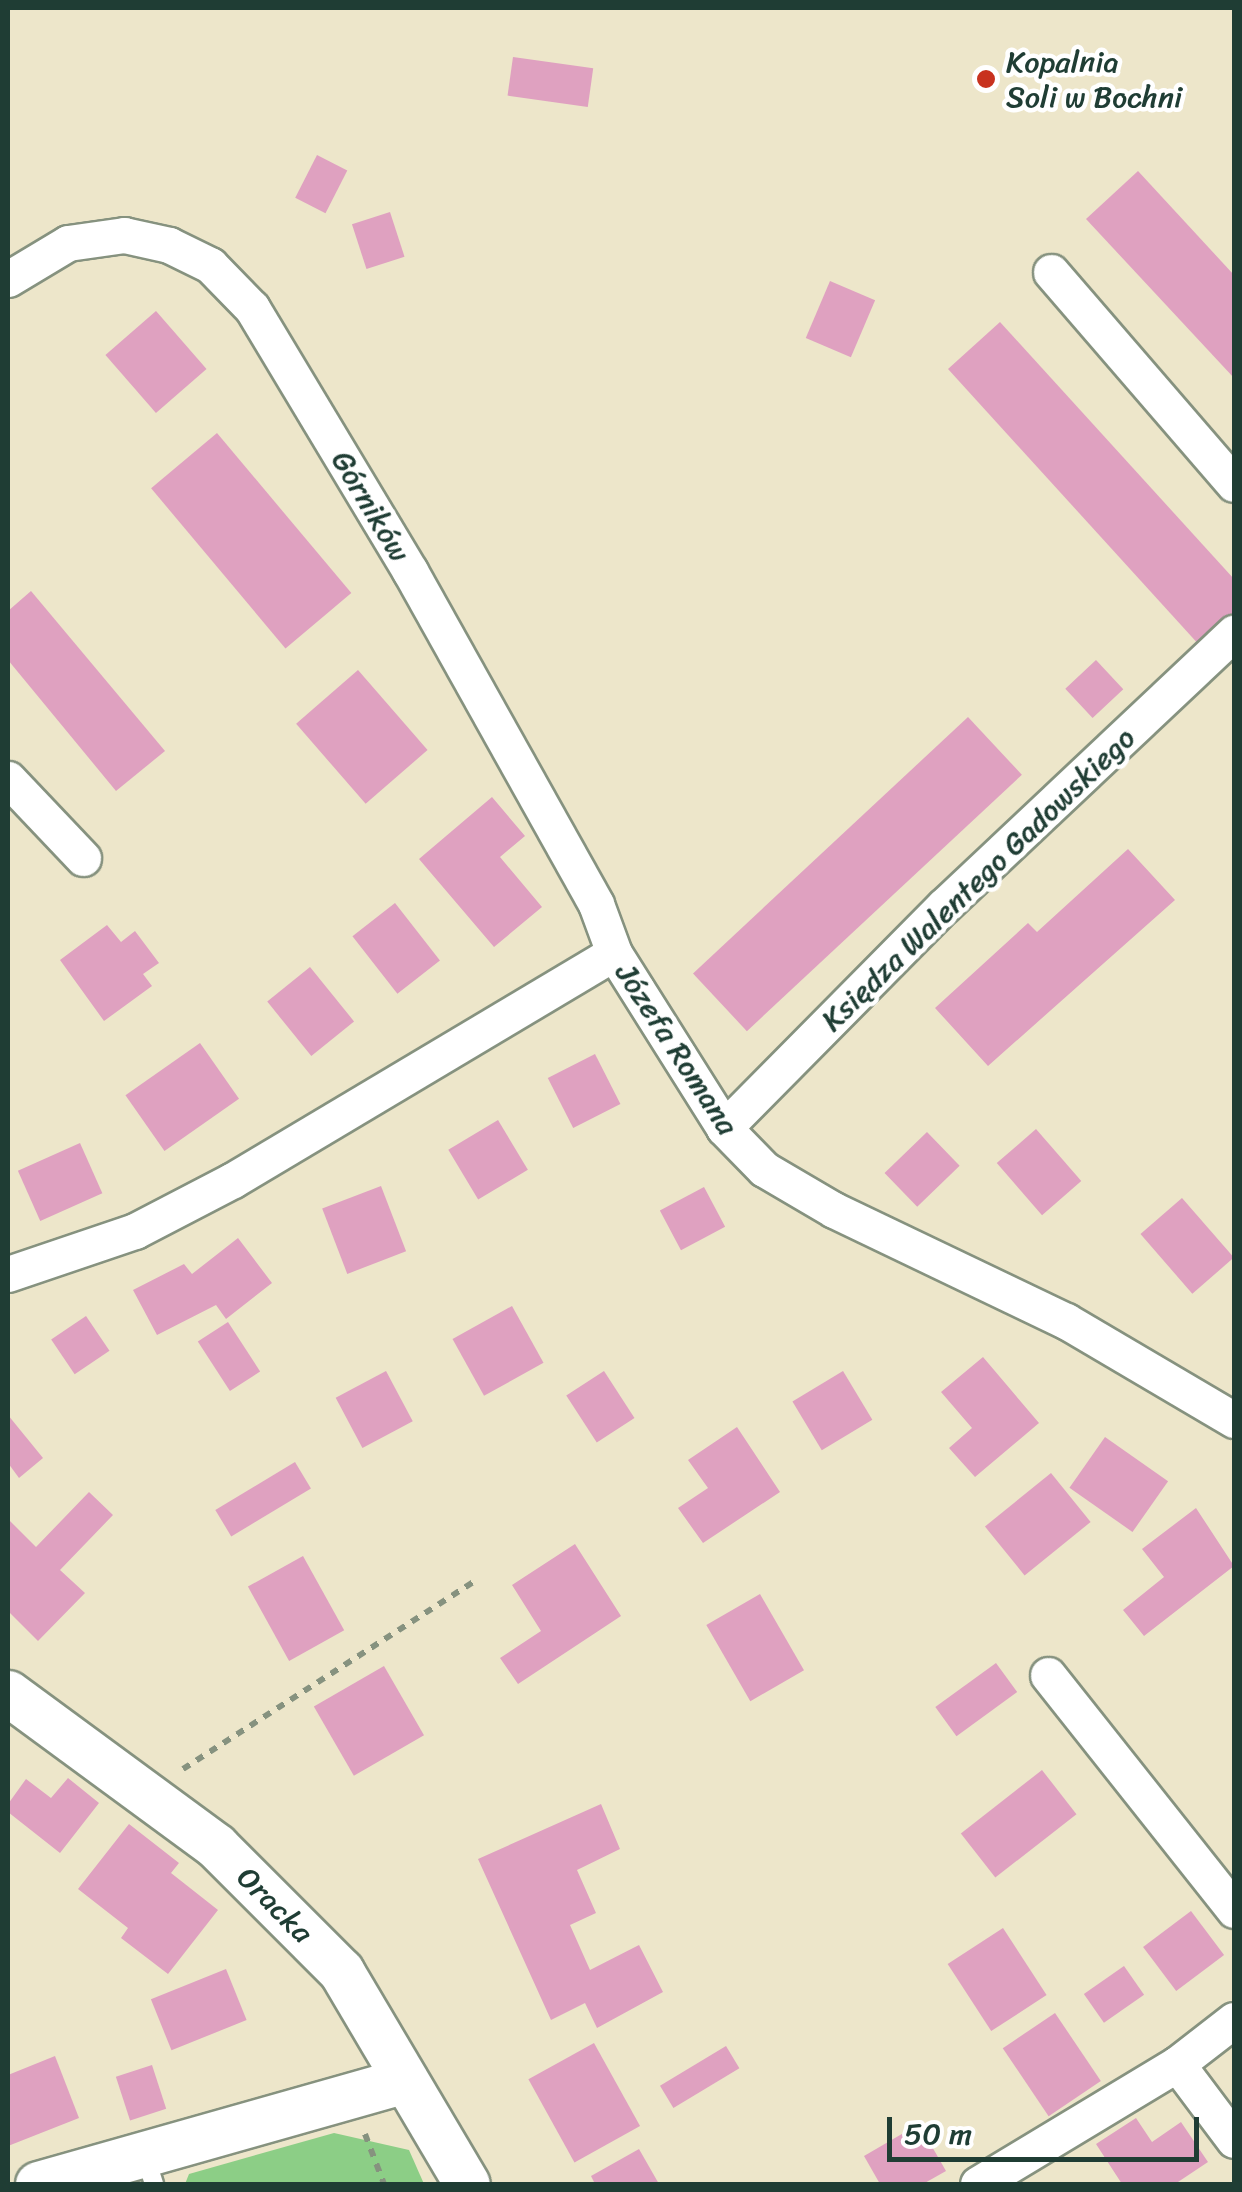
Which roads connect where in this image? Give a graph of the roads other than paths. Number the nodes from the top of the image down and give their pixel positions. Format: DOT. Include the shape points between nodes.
graph roads {
  1 [pos="1051,272"];
  2 [pos="8,278"];
  3 [pos="1234,484"];
  4 [pos="1234,633"];
  5 [pos="8,779"];
  6 [pos="82,858"];
  7 [pos="614,953"];
  8 [pos="724,1128"];
  9 [pos="8,1274"];
  10 [pos="1234,1420"];
  11 [pos="1048,1675"];
  12 [pos="8,1692"];
  13 [pos="1234,1910"];
  14 [pos="1234,2020"];
  15 [pos="1177,2064"];
  16 [pos="405,2080"];
  17 [pos="1234,2140"];
  18 [pos="149,2167"];
  19 [pos="38,2184"];
  20 [pos="467,2184"];
  21 [pos="978,2184"];
  1 -- 3 [label="street"];
  2 -- 7 [label="street, Górników" via="68,243 124,235 169,245 210,266 252,308 420,588 596,904"];
  4 -- 8 [label="street, Księdza Walentego Gadowskiego" via="945,905"];
  5 -- 6 [label="street"];
  7 -- 8 [label="street, Józefa Romana"];
  7 -- 9 [label="street, Józefa Romana" via="233,1180 135,1231"];
  8 -- 10 [label="street, Józefa Romana" via="764,1169 834,1210 1066,1321"];
  11 -- 13 [label="street"];
  12 -- 16 [label="street, Oracka" via="216,1846 341,1972"];
  14 -- 15 [label="street"];
  15 -- 17 [label="street"];
  15 -- 21 [label="street"];
  16 -- 18 [label="street"];
  16 -- 20 [label="street, Oracka"];
  18 -- 19 [label="street"];
}
